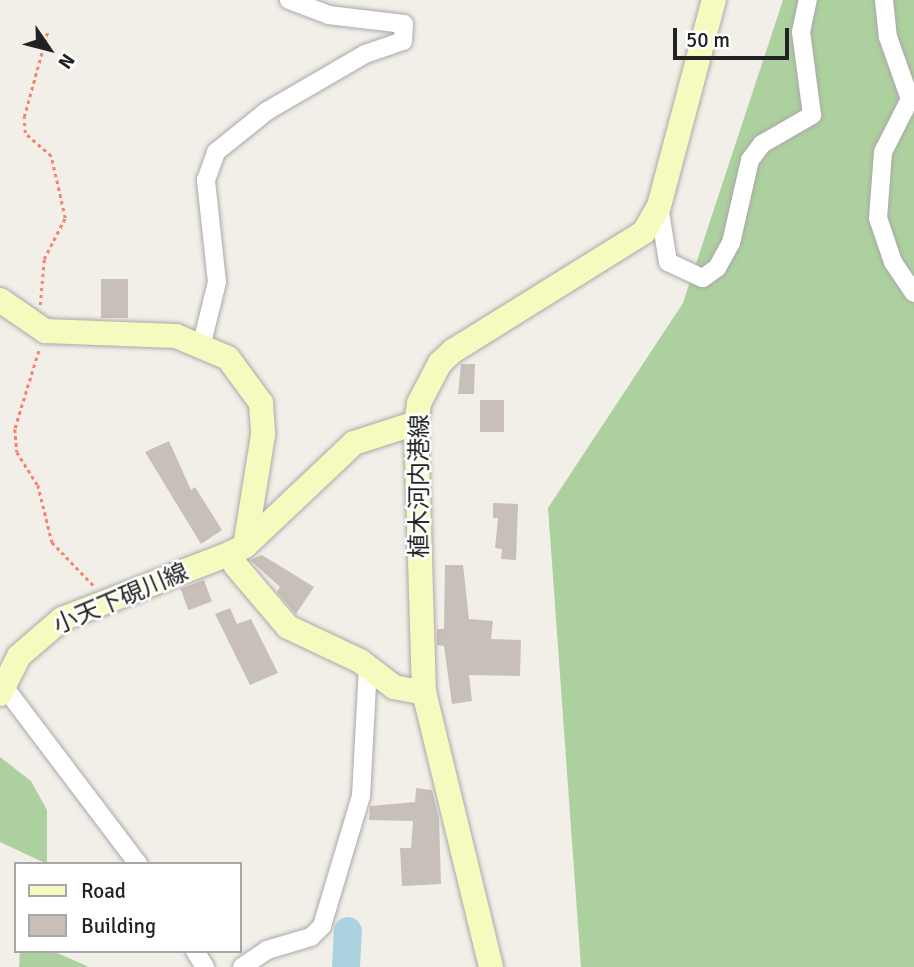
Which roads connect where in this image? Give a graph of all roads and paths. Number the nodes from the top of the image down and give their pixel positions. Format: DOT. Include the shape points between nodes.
graph roads {
  1 [pos="289,0"];
  2 [pos="714,0"];
  3 [pos="808,0"];
  4 [pos="884,0"];
  5 [pos="48,30"];
  6 [pos="659,206"];
  7 [pos="914,293"];
  8 [pos="0,300"];
  9 [pos="28,322"];
  10 [pos="202,343"];
  11 [pos="39,351"];
  12 [pos="416,423"];
  13 [pos="238,550"];
  14 [pos="105,600"];
  15 [pos="368,667"];
  16 [pos="1,689"];
  17 [pos="424,693"];
  18 [pos="136,862"];
  19 [pos="242,967"];
  20 [pos="491,967"];
  1 -- 10 [label="street" via="329,15 404,24 402,41 365,54 267,111 216,152 206,180 216,282"];
  2 -- 6 [label="main road, 植木河内港線"];
  3 -- 6 [label="street" via="801,32 812,115 762,144 750,160 731,243 717,268 703,278 686,275 668,262"];
  4 -- 7 [label="street" via="888,37 910,99 883,152 878,218 893,262"];
  5 -- 9 [label="path" via="24,126 30,138 51,156 65,218 44,259 42,301"];
  6 -- 12 [label="main road, 植木河内港線" via="643,232 620,252 453,351 424,389"];
  8 -- 9 [label="main road"];
  9 -- 10 [label="main road" via="45,331 176,336"];
  10 -- 13 [label="main road" via="228,358 261,403 263,435"];
  11 -- 14 [label="path" via="15,429 17,452 38,485 52,542"];
  12 -- 13 [label="main road" via="354,443"];
  12 -- 17 [label="main road, 植木河内港線"];
  13 -- 14 [label="main road, 小天下硯川線"];
  13 -- 15 [label="main road" via="260,598 288,627"];
  14 -- 16 [label="main road, 小天下硯川線" via="43,632"];
  15 -- 17 [label="main road" via="394,687"];
  15 -- 19 [label="street" via="361,796 322,926 311,937 267,950"];
  16 -- 18 [label="street"];
  17 -- 20 [label="main road, 植木河内港線"];
}
